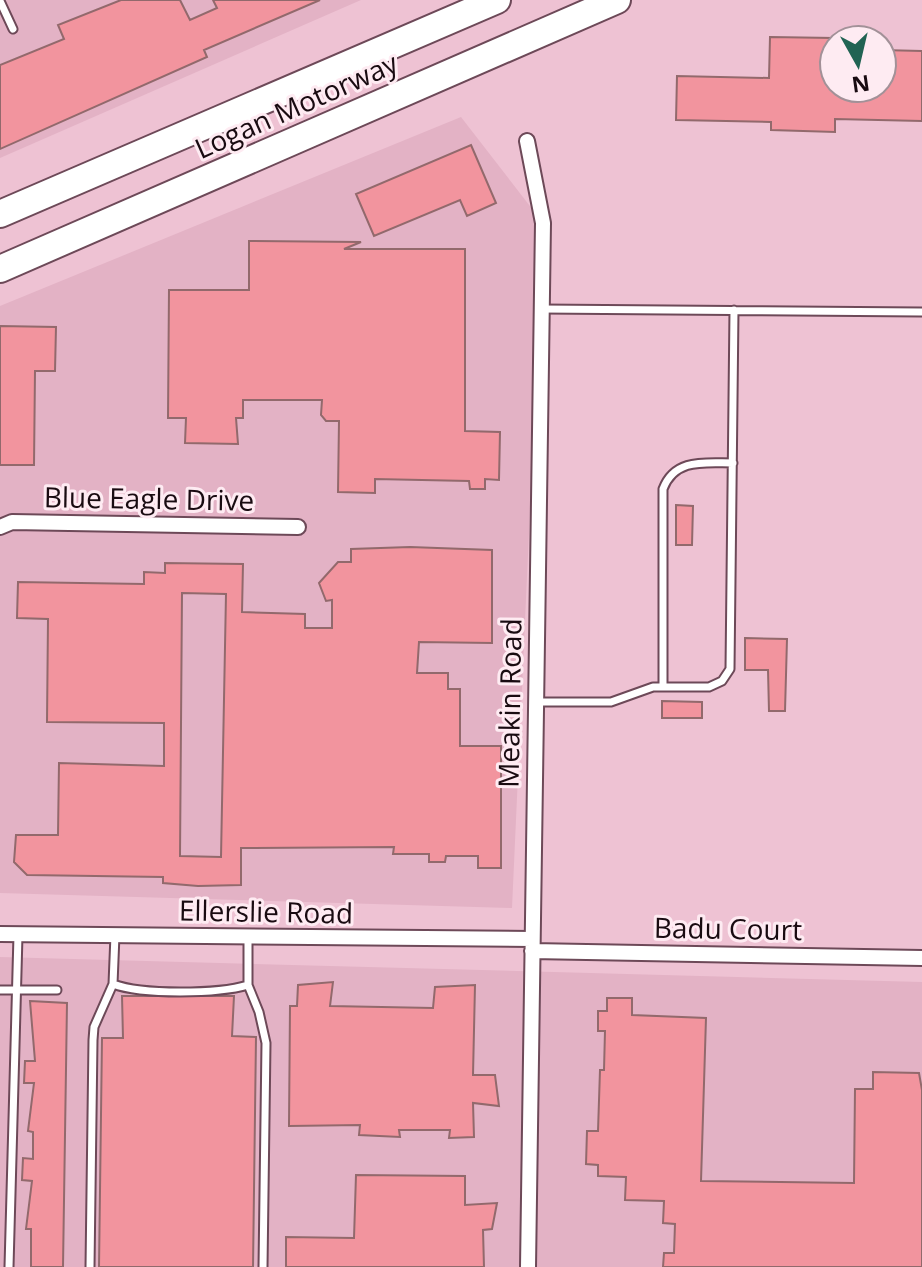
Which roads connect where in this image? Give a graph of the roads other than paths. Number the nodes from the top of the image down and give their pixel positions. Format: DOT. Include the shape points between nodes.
graph roads {
  1 [pos="497,0"];
  2 [pos="617,0"];
  3 [pos="0,1"];
  4 [pos="13,29"];
  5 [pos="527,141"];
  6 [pos="119,164"];
  7 [pos="0,197"];
  8 [pos="0,214"];
  9 [pos="0,269"];
  10 [pos="541,309"];
  11 [pos="734,310"];
  12 [pos="922,312"];
  13 [pos="733,463"];
  14 [pos="0,527"];
  15 [pos="298,527"];
  16 [pos="663,687"];
  17 [pos="535,702"];
  18 [pos="0,934"];
  19 [pos="18,935"];
  20 [pos="115,935"];
  21 [pos="248,936"];
  22 [pos="532,945"];
  23 [pos="922,958"];
  24 [pos="113,984"];
  25 [pos="248,985"];
  26 [pos="0,990"];
  27 [pos="17,990"];
  28 [pos="57,990"];
  29 [pos="9,1267"];
  30 [pos="90,1267"];
  31 [pos="263,1267"];
  32 [pos="528,1267"];
  1 -- 6 [label="highway, Logan Motorway"];
  2 -- 9 [label="highway, Logan Motorway"];
  3 -- 4 [label="lane"];
  5 -- 10 [label="street, Meakin Road" via="543,223"];
  6 -- 7 [label="highway" via="47,179"];
  6 -- 8 [label="highway, Logan Motorway"];
  10 -- 11 [label="lane"];
  10 -- 17 [label="street, Meakin Road"];
  11 -- 12 [label="lane"];
  11 -- 13 [label="lane"];
  13 -- 16 [label="lane" via="678,467 663,489"];
  13 -- 16 [label="lane" via="730,669 709,687"];
  14 -- 15 [label="street, Blue Eagle Drive" via="12,522"];
  16 -- 17 [label="lane" via="611,702"];
  17 -- 22 [label="street, Meakin Road"];
  18 -- 19 [label="street, Ellerslie Road"];
  19 -- 20 [label="street, Ellerslie Road"];
  19 -- 27 [label="lane"];
  20 -- 21 [label="street, Ellerslie Road"];
  20 -- 24 [label="lane"];
  21 -- 22 [label="street, Ellerslie Road"];
  21 -- 25 [label="lane"];
  22 -- 23 [label="street, Badu Court"];
  22 -- 32 [label="street, Meakin Road"];
  24 -- 25 [label="lane" via="129,989 213,990"];
  24 -- 30 [label="lane" via="94,1027"];
  25 -- 31 [label="lane" via="266,1043"];
  26 -- 27 [label="lane"];
  27 -- 28 [label="lane"];
  27 -- 29 [label="lane"];
}
